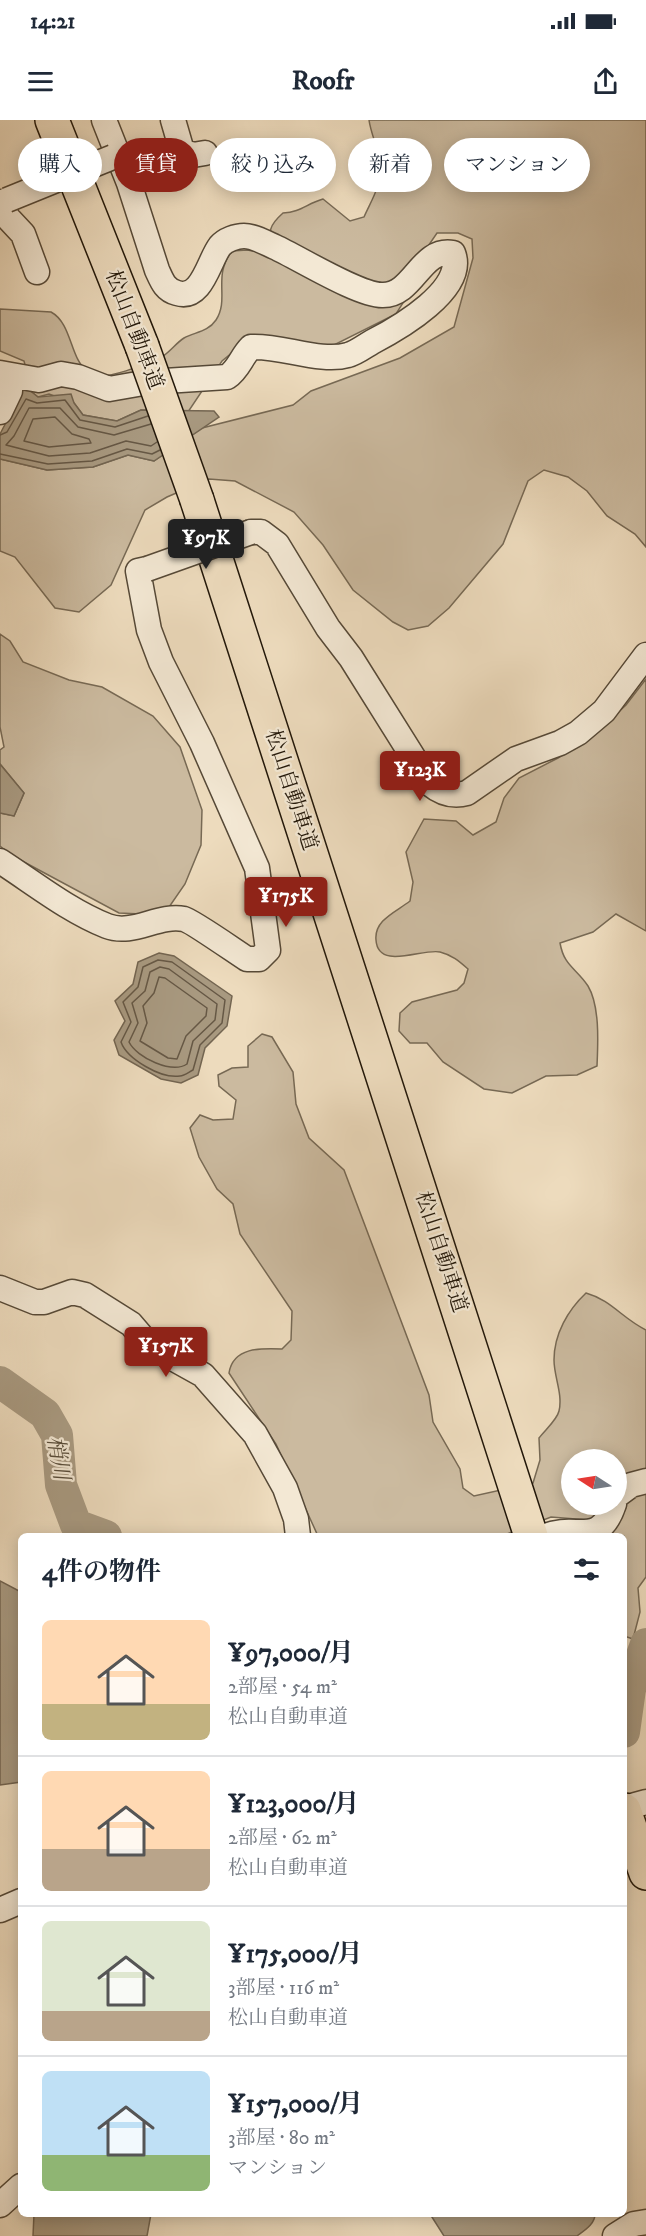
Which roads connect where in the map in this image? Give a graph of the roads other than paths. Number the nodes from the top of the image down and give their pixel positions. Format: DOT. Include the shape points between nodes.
graph roads {
  1 [pos="52,120"];
  2 [pos="104,120"];
  3 [pos="117,120"];
  4 [pos="173,120"];
  5 [pos="121,138"];
  6 [pos="114,150"];
  7 [pos="205,153"];
  8 [pos="114,157"];
  9 [pos="129,192"];
  10 [pos="2,201"];
  11 [pos="37,272"];
  12 [pos="4,374"];
  13 [pos="0,412"];
  14 [pos="646,655"];
  15 [pos="0,861"];
  16 [pos="0,1288"];
  17 [pos="646,1481"];
  18 [pos="627,1488"];
  19 [pos="610,1515"];
  20 [pos="298,1533"];
  21 [pos="530,1533"];
  22 [pos="561,1533"];
  23 [pos="581,1533"];
  24 [pos="589,1533"];
  25 [pos="646,1802"];
  26 [pos="627,1808"];
  27 [pos="627,1818"];
  28 [pos="645,1869"];
  29 [pos="18,1902"];
  30 [pos="0,1910"];
  31 [pos="18,2189"];
  32 [pos="0,2205"];
  33 [pos="646,2222"];
  34 [pos="615,2236"];
  1 -- 21 [label="highway, 松山自動車道, bridge" via="142,346 197,500"];
  2 -- 6 [label="street"];
  3 -- 5 [label="street"];
  4 -- 7 [label="street" via="182,151"];
  8 -- 10 [label="street, bridge"];
  9 -- 12 [label="street" via="157,270 170,291 181,295 201,283 220,246 231,238 245,236 309,262 371,295 386,296 404,287 434,255 443,251 453,252 457,262 452,278 412,321 348,355 251,347 236,371 227,377 148,382 109,390 61,374 39,380"];
  10 -- 11 [label="street" via="8,218 23,234"];
  12 -- 13 [label="street" via="10,391"];
  14 -- 15 [label="street, bridge" via="604,711 578,733 516,759 467,793 447,794 430,784 277,544 261,532 251,532 138,571 149,630 161,662 257,868 267,950 259,959 247,959 186,919 167,919 130,929 108,927"];
  16 -- 20 [label="street" via="35,1302 72,1292 85,1295 131,1324 149,1345 203,1374 255,1434 285,1488"];
  17 -- 18 [label="street"];
  19 -- 24 [label="street" via="602,1528"];
  22 -- 23 [label="street"];
  25 -- 26 [label="street"];
  27 -- 28 [label="highway"];
  29 -- 30 [label="street"];
  31 -- 32 [label="street"];
  33 -- 34 [label="street" via="634,2224"];
}
